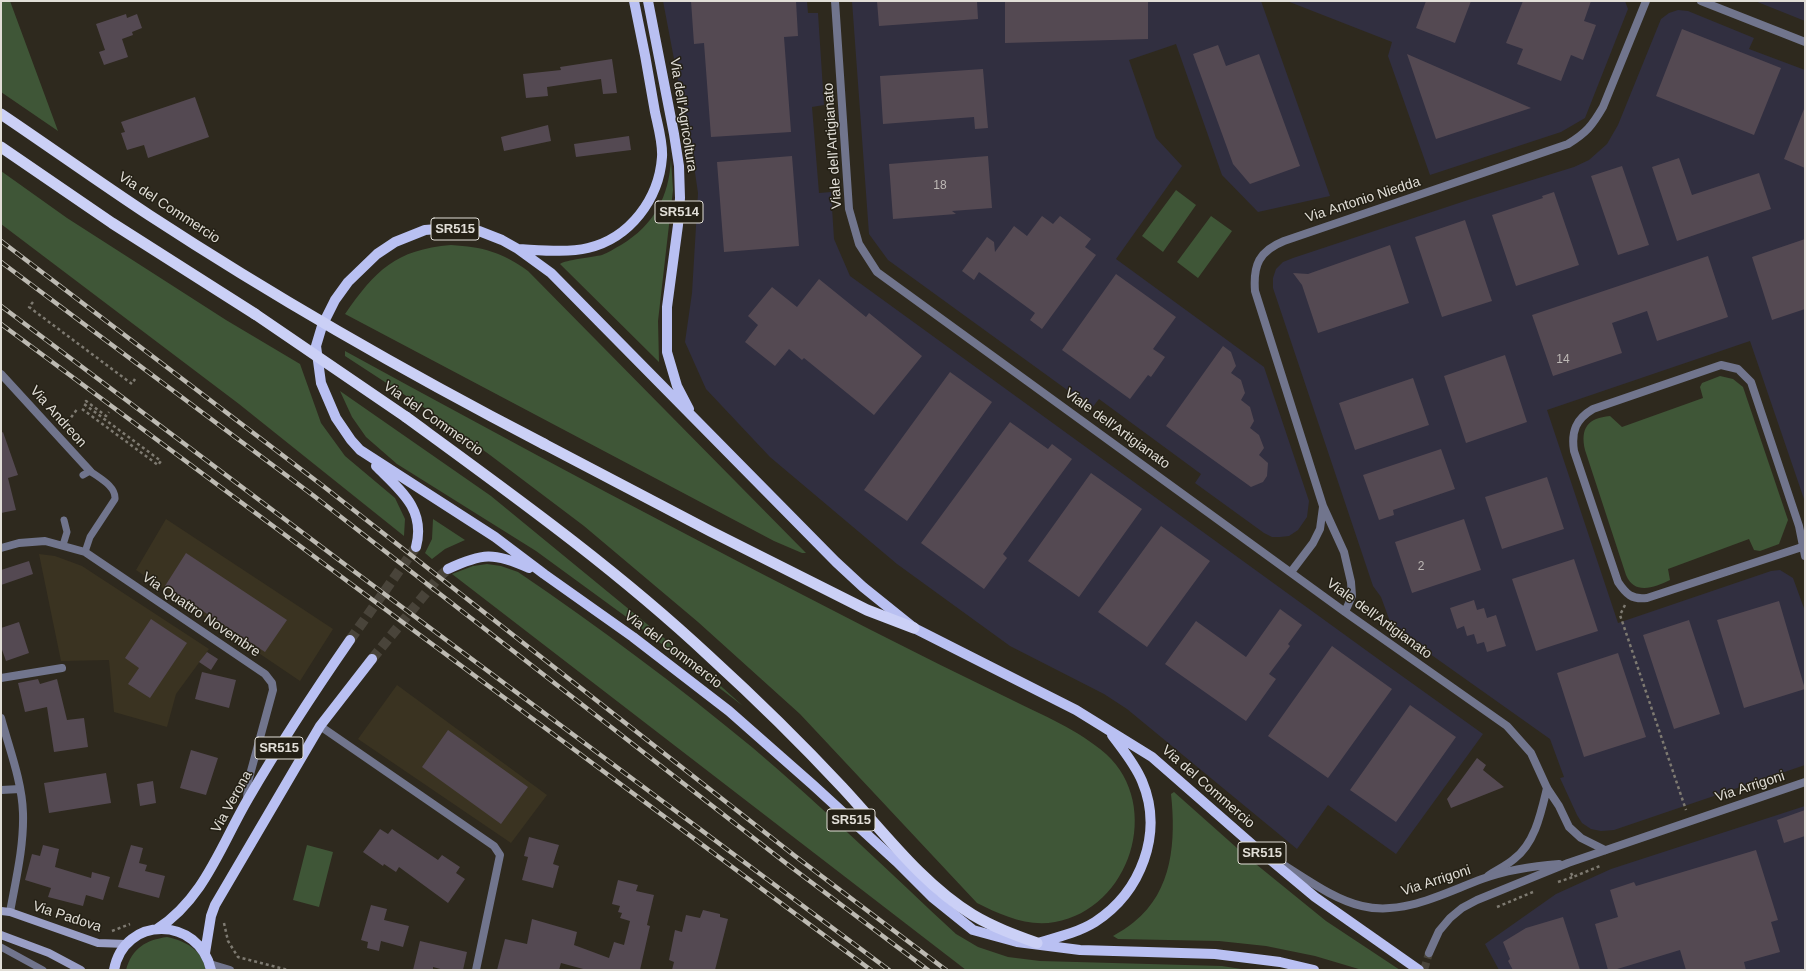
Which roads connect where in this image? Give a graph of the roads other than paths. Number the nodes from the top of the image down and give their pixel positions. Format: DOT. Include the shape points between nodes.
graph roads {
  1 [pos="634,1"];
  2 [pos="648,1"];
  3 [pos="835,1"];
  4 [pos="1646,1"];
  5 [pos="1701,1"];
  6 [pos="1805,42"];
  7 [pos="1,114"];
  8 [pos="1,147"];
  9 [pos="518,249"];
  10 [pos="1,374"];
  11 [pos="695,420"];
  12 [pos="360,450"];
  13 [pos="87,473"];
  14 [pos="1323,506"];
  15 [pos="64,520"];
  16 [pos="63,545"];
  17 [pos="416,547"];
  18 [pos="1802,547"];
  19 [pos="1,548"];
  20 [pos="85,552"];
  21 [pos="1805,556"];
  22 [pos="448,569"];
  23 [pos="1291,572"];
  24 [pos="544,574"];
  25 [pos="1346,612"];
  26 [pos="914,628"];
  27 [pos="350,640"];
  28 [pos="372,659"];
  29 [pos="62,668"];
  30 [pos="1,678"];
  31 [pos="1,718"];
  32 [pos="320,726"];
  33 [pos="1109,730"];
  34 [pos="1805,782"];
  35 [pos="1548,788"];
  36 [pos="20,789"];
  37 [pos="1,790"];
  38 [pos="248,800"];
  39 [pos="1255,847"];
  40 [pos="1606,850"];
  41 [pos="1568,863"];
  42 [pos="1483,879"];
  43 [pos="1,911"];
  44 [pos="10,912"];
  45 [pos="156,929"];
  46 [pos="1,935"];
  47 [pos="1037,943"];
  48 [pos="126,944"];
  49 [pos="1,947"];
  50 [pos="205,953"];
  51 [pos="1429,953"];
  52 [pos="211,967"];
  53 [pos="43,970"];
  54 [pos="81,970"];
  55 [pos="114,970"];
  56 [pos="230,970"];
  57 [pos="476,970"];
  58 [pos="1314,970"];
  59 [pos="1419,970"];
  1 -- 9 [label="main road, Via dell'Agricoltura / SR514" via="662,156 652,195 630,226 614,237 588,248"];
  2 -- 11 [label="main road, Via dell'Agricoltura / SR514" via="679,166 679,211 667,307 667,352 677,386"];
  3 -- 23 [label="street, Viale dell'Artigianato" via="849,208 859,244 877,272"];
  4 -- 14 [label="street, Via Antonio Niedda" via="1602,107 1594,123 1584,134 1568,144 1284,240 1267,249 1260,257 1255,268 1255,291"];
  5 -- 6 [label="street"];
  7 -- 26 [label="highway, Via del Commercio, bridge" via="149,215 308,314 468,404 710,531 867,610"];
  8 -- 47 [label="highway, Via del Commercio, bridge" via="406,417 599,561 708,654 842,786 921,873 949,898 998,928"];
  9 -- 11 [label="main road, Via del Commercio / SR515" via="551,273"];
  9 -- 12 [label="main road, Via del Commercio / SR515" via="479,231 450,228 425,230 395,242 383,250 348,282 335,300 322,326 316,346 321,383 329,405"];
  10 -- 13 [label="street, Via Andreon"];
  11 -- 26 [label="main road, Via del Commercio / SR515" via="836,562"];
  12 -- 17 [label="main road, SR515" via="403,493 416,513 419,523"];
  12 -- 24 [label="main road, Via del Commercio / SR515" via="495,537"];
  13 -- 20 [label="lane" via="116,493 115,499 90,537"];
  14 -- 23 [label="street, Via Antonio Niedda" via="1320,529 1314,543"];
  14 -- 25 [label="street, Via Antonio Niedda" via="1344,552 1351,582 1352,596"];
  15 -- 16 [label="lane" via="67,532"];
  16 -- 19 [label="street, Via Quattro Novembre" via="45,541 19,543"];
  16 -- 20 [label="street, Via Quattro Novembre"];
  18 -- 18 [label="street" via="1799,526 1751,382 1738,370 1721,365 1593,409 1576,423 1573,434 1574,451 1618,582 1629,596 1647,598"];
  18 -- 21 [label="street"];
  20 -- 38 [label="street, Via Quattro Novembre" via="265,674 272,683 270,700 246,790"];
  22 -- 24 [label="main road, SR515" via="471,558 487,556 500,557"];
  23 -- 25 [label="street, Viale dell'Artigianato"];
  24 -- 47 [label="main road, Via del Commercio / SR515" via="729,711 932,896 973,930 1016,942"];
  25 -- 35 [label="street, Viale dell'Artigianato" via="1507,726 1531,753"];
  26 -- 33 [label="main road, Via del Commercio / SR515" via="1076,710"];
  27 -- 38 [label="main road, Via Verona / SR515" via="304,706"];
  28 -- 32 [label="main road, SR515"];
  29 -- 30 [label="street"];
  31 -- 36 [label="street"];
  32 -- 50 [label="main road, SR515" via="215,905"];
  32 -- 57 [label="street" via="494,846 500,855"];
  33 -- 39 [label="main road, Via del Commercio / SR515" via="1152,757"];
  33 -- 47 [label="main road, Via del Commercio" via="1138,772 1147,796 1150,827 1144,863 1128,892 1107,913 1079,930"];
  34 -- 40 [label="street, Via Arrigoni"];
  35 -- 40 [label="street, Viale dell'Artigianato" via="1569,827 1581,838"];
  35 -- 42 [label="street" via="1536,827 1526,847 1515,859"];
  36 -- 37 [label="street"];
  36 -- 44 [label="street" via="23,839"];
  38 -- 45 [label="main road, Via Verona / SR515" via="190,901 172,919"];
  39 -- 42 [label="street, Via Arrigoni" via="1339,898 1380,909 1437,897"];
  39 -- 59 [label="main road, Via del Commercio / SR515" via="1315,897"];
  40 -- 41 [label="street, Via Arrigoni"];
  41 -- 42 [label="street, Via Arrigoni" via="1529,867"];
  41 -- 51 [label="street, Via Arrigoni" via="1462,908 1439,930"];
  43 -- 44 [label="main road, Via Padova"];
  44 -- 48 [label="main road, Via Padova" via="98,943"];
  45 -- 48 [label="main road" via="140,934"];
  45 -- 50 [label="main road" via="184,934 200,945"];
  46 -- 54 [label="main road" via="49,953"];
  47 -- 58 [label="main road, Via del Commercio / SR515" via="1080,950 1215,954 1280,962"];
  48 -- 55 [label="main road" via="117,958"];
  49 -- 53 [label="lane"];
  50 -- 52 [label="main road"];
  52 -- 56 [label="street"];
}
